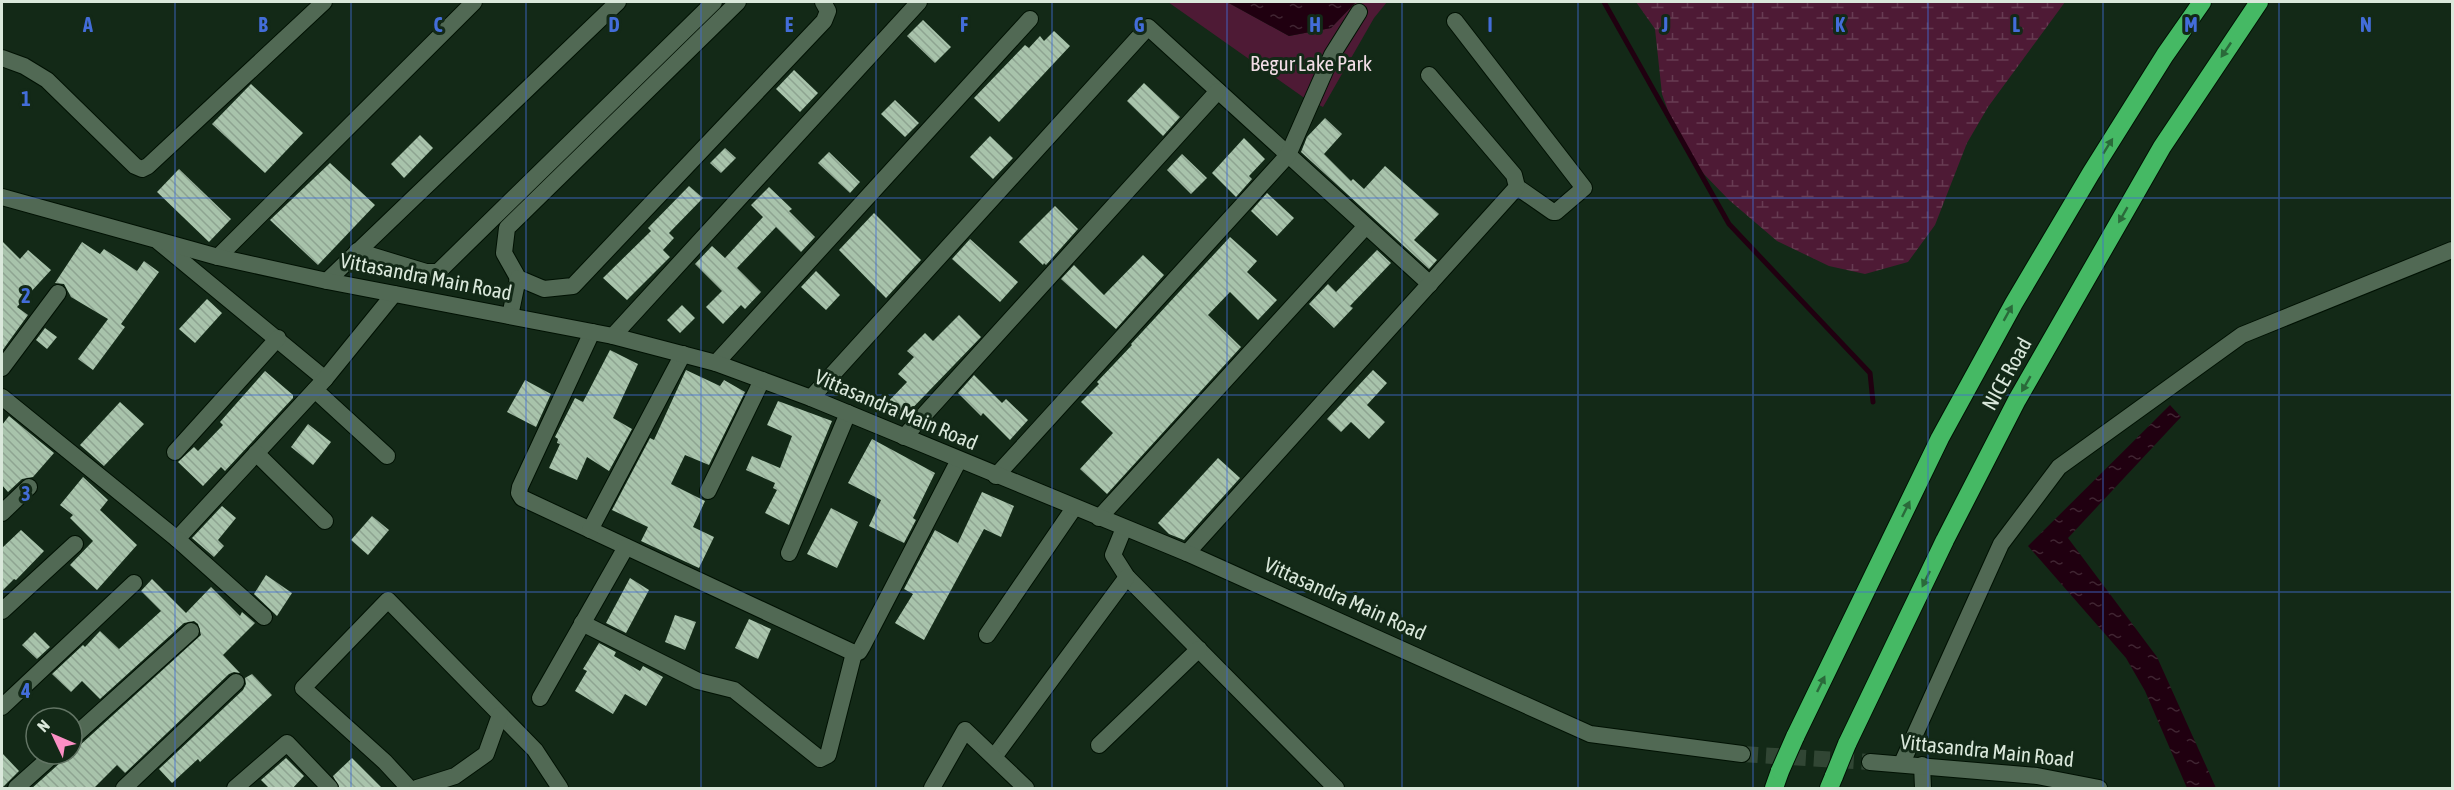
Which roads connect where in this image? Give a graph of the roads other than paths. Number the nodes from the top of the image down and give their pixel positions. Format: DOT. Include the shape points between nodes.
graph roads {
  1 [pos="324,2"];
  2 [pos="474,2"];
  3 [pos="618,2"];
  4 [pos="714,2"];
  5 [pos="738,2"];
  6 [pos="823,2"];
  7 [pos="919,2"];
  8 [pos="2202,2"];
  9 [pos="2259,2"];
  10 [pos="1359,12"];
  11 [pos="1030,19"];
  12 [pos="1455,21"];
  13 [pos="2,58"];
  14 [pos="1429,75"];
  15 [pos="1218,91"];
  16 [pos="1288,155"];
  17 [pos="1517,187"];
  18 [pos="2,197"];
  19 [pos="1366,226"];
  20 [pos="159,242"];
  21 [pos="2452,249"];
  22 [pos="357,252"];
  23 [pos="218,257"];
  24 [pos="518,278"];
  25 [pos="327,281"];
  26 [pos="1430,284"];
  27 [pos="58,293"];
  28 [pos="394,294"];
  29 [pos="510,316"];
  30 [pos="592,332"];
  31 [pos="613,336"];
  32 [pos="278,338"];
  33 [pos="683,354"];
  34 [pos="716,363"];
  35 [pos="2,368"];
  36 [pos="762,380"];
  37 [pos="320,384"];
  38 [pos="2,397"];
  39 [pos="811,398"];
  40 [pos="848,413"];
  41 [pos="904,437"];
  42 [pos="175,452"];
  43 [pos="256,453"];
  44 [pos="387,456"];
  45 [pos="958,460"];
  46 [pos="996,476"];
  47 [pos="29,487"];
  48 [pos="708,491"];
  49 [pos="1074,508"];
  50 [pos="2,513"];
  51 [pos="1099,518"];
  52 [pos="325,521"];
  53 [pos="1124,528"];
  54 [pos="590,530"];
  55 [pos="177,539"];
  56 [pos="75,544"];
  57 [pos="626,547"];
  58 [pos="789,553"];
  59 [pos="1187,553"];
  60 [pos="1127,577"];
  61 [pos="134,583"];
  62 [pos="2,611"];
  63 [pos="264,617"];
  64 [pos="582,623"];
  65 [pos="191,631"];
  66 [pos="987,635"];
  67 [pos="1199,649"];
  68 [pos="854,653"];
  69 [pos="236,682"];
  70 [pos="540,698"];
  71 [pos="2,707"];
  72 [pos="500,715"];
  73 [pos="84,727"];
  74 [pos="1099,745"];
  75 [pos="1742,754"];
  76 [pos="994,757"];
  77 [pos="1870,762"];
  78 [pos="1902,764"];
  79 [pos="1922,765"];
  80 [pos="41,766"];
  81 [pos="1832,782"];
  82 [pos="16,789"];
  83 [pos="124,789"];
  84 [pos="235,789"];
  85 [pos="330,789"];
  86 [pos="409,789"];
  87 [pos="417,789"];
  88 [pos="560,789"];
  89 [pos="932,789"];
  90 [pos="1026,789"];
  91 [pos="1336,789"];
  92 [pos="1773,789"];
  93 [pos="1923,789"];
  94 [pos="2099,789"];
  1 -- 13 [label="street" via="141,169 47,81"];
  2 -- 23 [label="street"];
  3 -- 22 [label="street"];
  4 -- 22 [label="street" via="438,272"];
  5 -- 24 [label="street" via="507,228 504,253"];
  6 -- 24 [label="street" via="828,11 824,21 573,286 544,289"];
  7 -- 31 [label="street"];
  92 -- 8 [label="highway, NICE Road, one-way, bridge" via="1940,438 2091,173"];
  9 -- 81 [label="highway, NICE Road, one-way, bridge" via="2162,147 2023,390 1970,490"];
  10 -- 16 [label="street" via="1332,55"];
  11 -- 34 [label="street"];
  12 -- 17 [label="street" via="1584,188 1553,212"];
  14 -- 17 [label="street" via="1514,176"];
  15 -- 16 [label="street"];
  15 -- 39 [label="street" via="1148,27"];
  15 -- 41 [label="street"];
  16 -- 19 [label="street"];
  16 -- 46 [label="street"];
  17 -- 26 [label="street"];
  18 -- 20 [label="street, Vittasandra Main Road"];
  19 -- 26 [label="street"];
  19 -- 51 [label="street"];
  20 -- 23 [label="street, Vittasandra Main Road"];
  20 -- 32 [label="street"];
  21 -- 78 [label="street" via="2242,335 2059,467 2001,544"];
  22 -- 25 [label="street"];
  23 -- 25 [label="street, Vittasandra Main Road"];
  24 -- 29 [label="street"];
  25 -- 28 [label="street, Vittasandra Main Road"];
  26 -- 59 [label="street"];
  27 -- 35 [label="street"];
  28 -- 29 [label="street, Vittasandra Main Road"];
  28 -- 37 [label="street"];
  29 -- 30 [label="street, Vittasandra Main Road"];
  30 -- 31 [label="street, Vittasandra Main Road"];
  30 -- 54 [label="street" via="519,494"];
  31 -- 33 [label="street, Vittasandra Main Road"];
  32 -- 37 [label="street"];
  32 -- 42 [label="street"];
  33 -- 34 [label="street, Vittasandra Main Road"];
  33 -- 54 [label="street"];
  34 -- 36 [label="street, Vittasandra Main Road"];
  36 -- 39 [label="street, Vittasandra Main Road"];
  36 -- 48 [label="street"];
  37 -- 43 [label="street"];
  37 -- 44 [label="street"];
  38 -- 55 [label="street"];
  39 -- 40 [label="street, Vittasandra Main Road"];
  40 -- 41 [label="street, Vittasandra Main Road"];
  40 -- 58 [label="street"];
  41 -- 45 [label="street, Vittasandra Main Road"];
  43 -- 52 [label="street"];
  43 -- 55 [label="street"];
  45 -- 46 [label="street, Vittasandra Main Road"];
  45 -- 68 [label="street" via="862,647"];
  46 -- 49 [label="street, Vittasandra Main Road"];
  47 -- 50 [label="street"];
  49 -- 51 [label="street, Vittasandra Main Road"];
  49 -- 66 [label="street"];
  51 -- 53 [label="street, Vittasandra Main Road"];
  53 -- 59 [label="street, Vittasandra Main Road"];
  53 -- 60 [label="street" via="1113,555"];
  54 -- 57 [label="street"];
  55 -- 63 [label="street"];
  56 -- 62 [label="street"];
  57 -- 64 [label="street"];
  57 -- 68 [label="street"];
  59 -- 75 [label="street, Vittasandra Main Road" via="1590,734"];
  60 -- 67 [label="street"];
  60 -- 76 [label="street"];
  61 -- 71 [label="street"];
  64 -- 68 [label="street" via="698,681 734,690 820,759 828,755"];
  64 -- 70 [label="street"];
  65 -- 73 [label="street"];
  67 -- 74 [label="street"];
  67 -- 91 [label="street"];
  69 -- 83 [label="street"];
  72 -- 86 [label="street" via="388,600 303,688"];
  72 -- 87 [label="street" via="486,754 456,776"];
  72 -- 88 [label="street" via="535,750"];
  76 -- 89 [label="street" via="965,730"];
  76 -- 90 [label="street"];
  77 -- 78 [label="street, Vittasandra Main Road"];
  78 -- 79 [label="street, Vittasandra Main Road"];
  79 -- 93 [label="street"];
  79 -- 94 [label="street, Vittasandra Main Road" via="2037,776"];
  80 -- 82 [label="street"];
  84 -- 85 [label="street" via="286,743"];
}
